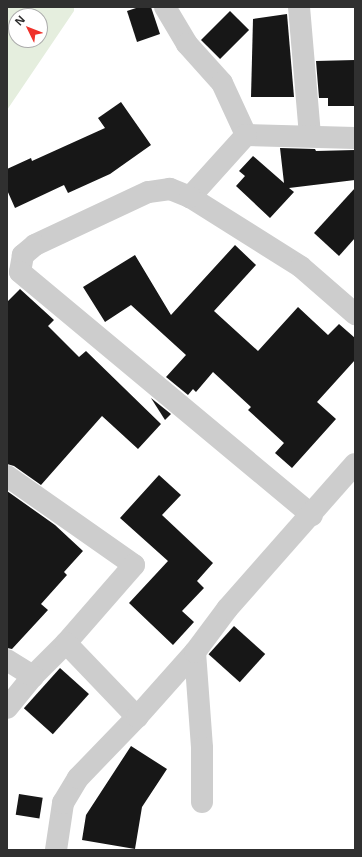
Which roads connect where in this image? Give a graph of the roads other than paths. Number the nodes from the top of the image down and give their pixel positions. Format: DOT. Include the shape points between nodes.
graph roads {
  1 [pos="165,7"];
  2 [pos="299,7"];
  3 [pos="246,135"];
  4 [pos="310,136"];
  5 [pos="355,138"];
  6 [pos="190,196"];
  7 [pos="355,314"];
  8 [pos="355,464"];
  9 [pos="7,476"];
  10 [pos="312,515"];
  11 [pos="66,643"];
  12 [pos="194,652"];
  13 [pos="7,660"];
  14 [pos="33,676"];
  15 [pos="7,708"];
  16 [pos="137,717"];
  17 [pos="202,802"];
  18 [pos="56,850"];
  1 -- 3 [label="street" via="187,44 222,84"];
  2 -- 4 [label="street"];
  3 -- 4 [label="street"];
  3 -- 6 [label="street"];
  4 -- 5 [label="street"];
  6 -- 7 [label="street" via="301,266"];
  6 -- 10 [label="street" via="170,189 148,192 35,245 23,255 20,272"];
  8 -- 10 [label="street"];
  9 -- 11 [label="street" via="134,565"];
  10 -- 12 [label="street" via="228,609"];
  11 -- 14 [label="street"];
  11 -- 16 [label="street"];
  12 -- 16 [label="street"];
  12 -- 17 [label="street" via="202,748"];
  13 -- 14 [label="street"];
  14 -- 15 [label="street"];
  16 -- 18 [label="street" via="78,778 63,803"];
}
